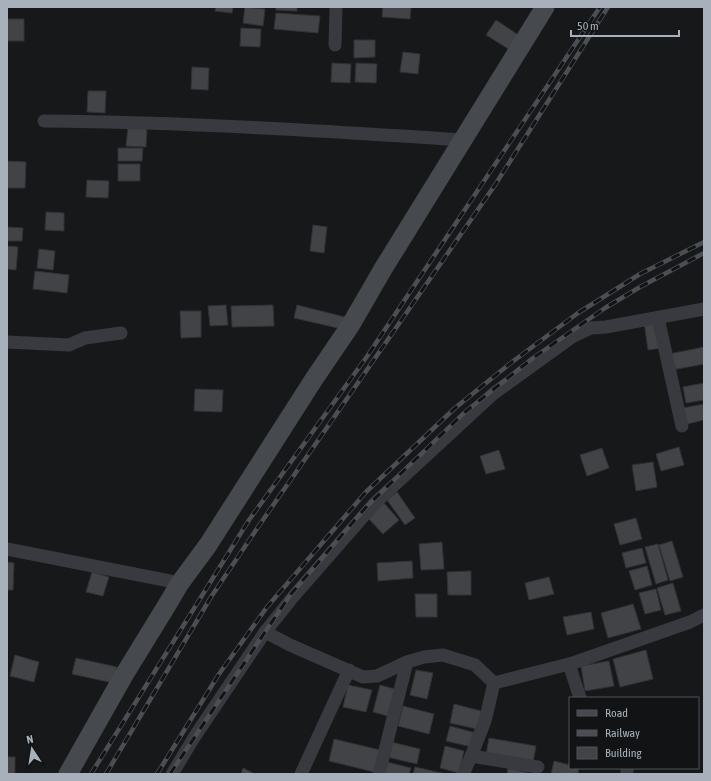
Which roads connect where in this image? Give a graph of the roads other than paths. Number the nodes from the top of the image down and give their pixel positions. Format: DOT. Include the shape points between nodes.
graph roads {
  1 [pos="336,7"];
  2 [pos="545,7"];
  3 [pos="335,45"];
  4 [pos="44,121"];
  5 [pos="464,140"];
  6 [pos="704,310"];
  7 [pos="658,318"];
  8 [pos="121,333"];
  9 [pos="7,342"];
  10 [pos="682,426"];
  11 [pos="7,549"];
  12 [pos="180,583"];
  13 [pos="704,615"];
  14 [pos="265,632"];
  15 [pos="407,662"];
  16 [pos="569,664"];
  17 [pos="349,670"];
  18 [pos="494,683"];
  19 [pos="580,697"];
  20 [pos="471,756"];
  21 [pos="538,767"];
  22 [pos="68,774"];
  23 [pos="172,774"];
  24 [pos="301,774"];
  25 [pos="379,774"];
  26 [pos="463,774"];
  1 -- 3 [label="street"];
  2 -- 5 [label="street"];
  4 -- 5 [label="street" via="297,129"];
  5 -- 12 [label="street" via="350,326 208,545"];
  6 -- 7 [label="street"];
  7 -- 10 [label="street"];
  7 -- 14 [label="street" via="590,328 572,337 493,394 375,503"];
  8 -- 9 [label="street" via="85,338 69,346"];
  11 -- 12 [label="street"];
  12 -- 22 [label="street"];
  13 -- 16 [label="street"];
  14 -- 17 [label="street"];
  14 -- 23 [label="street"];
  15 -- 17 [label="street" via="377,676 363,677"];
  15 -- 18 [label="street" via="443,654 475,665"];
  15 -- 25 [label="street"];
  16 -- 18 [label="street"];
  16 -- 19 [label="street"];
  17 -- 24 [label="street"];
  18 -- 20 [label="street" via="485,721"];
  20 -- 21 [label="street"];
  20 -- 26 [label="street"];
}
